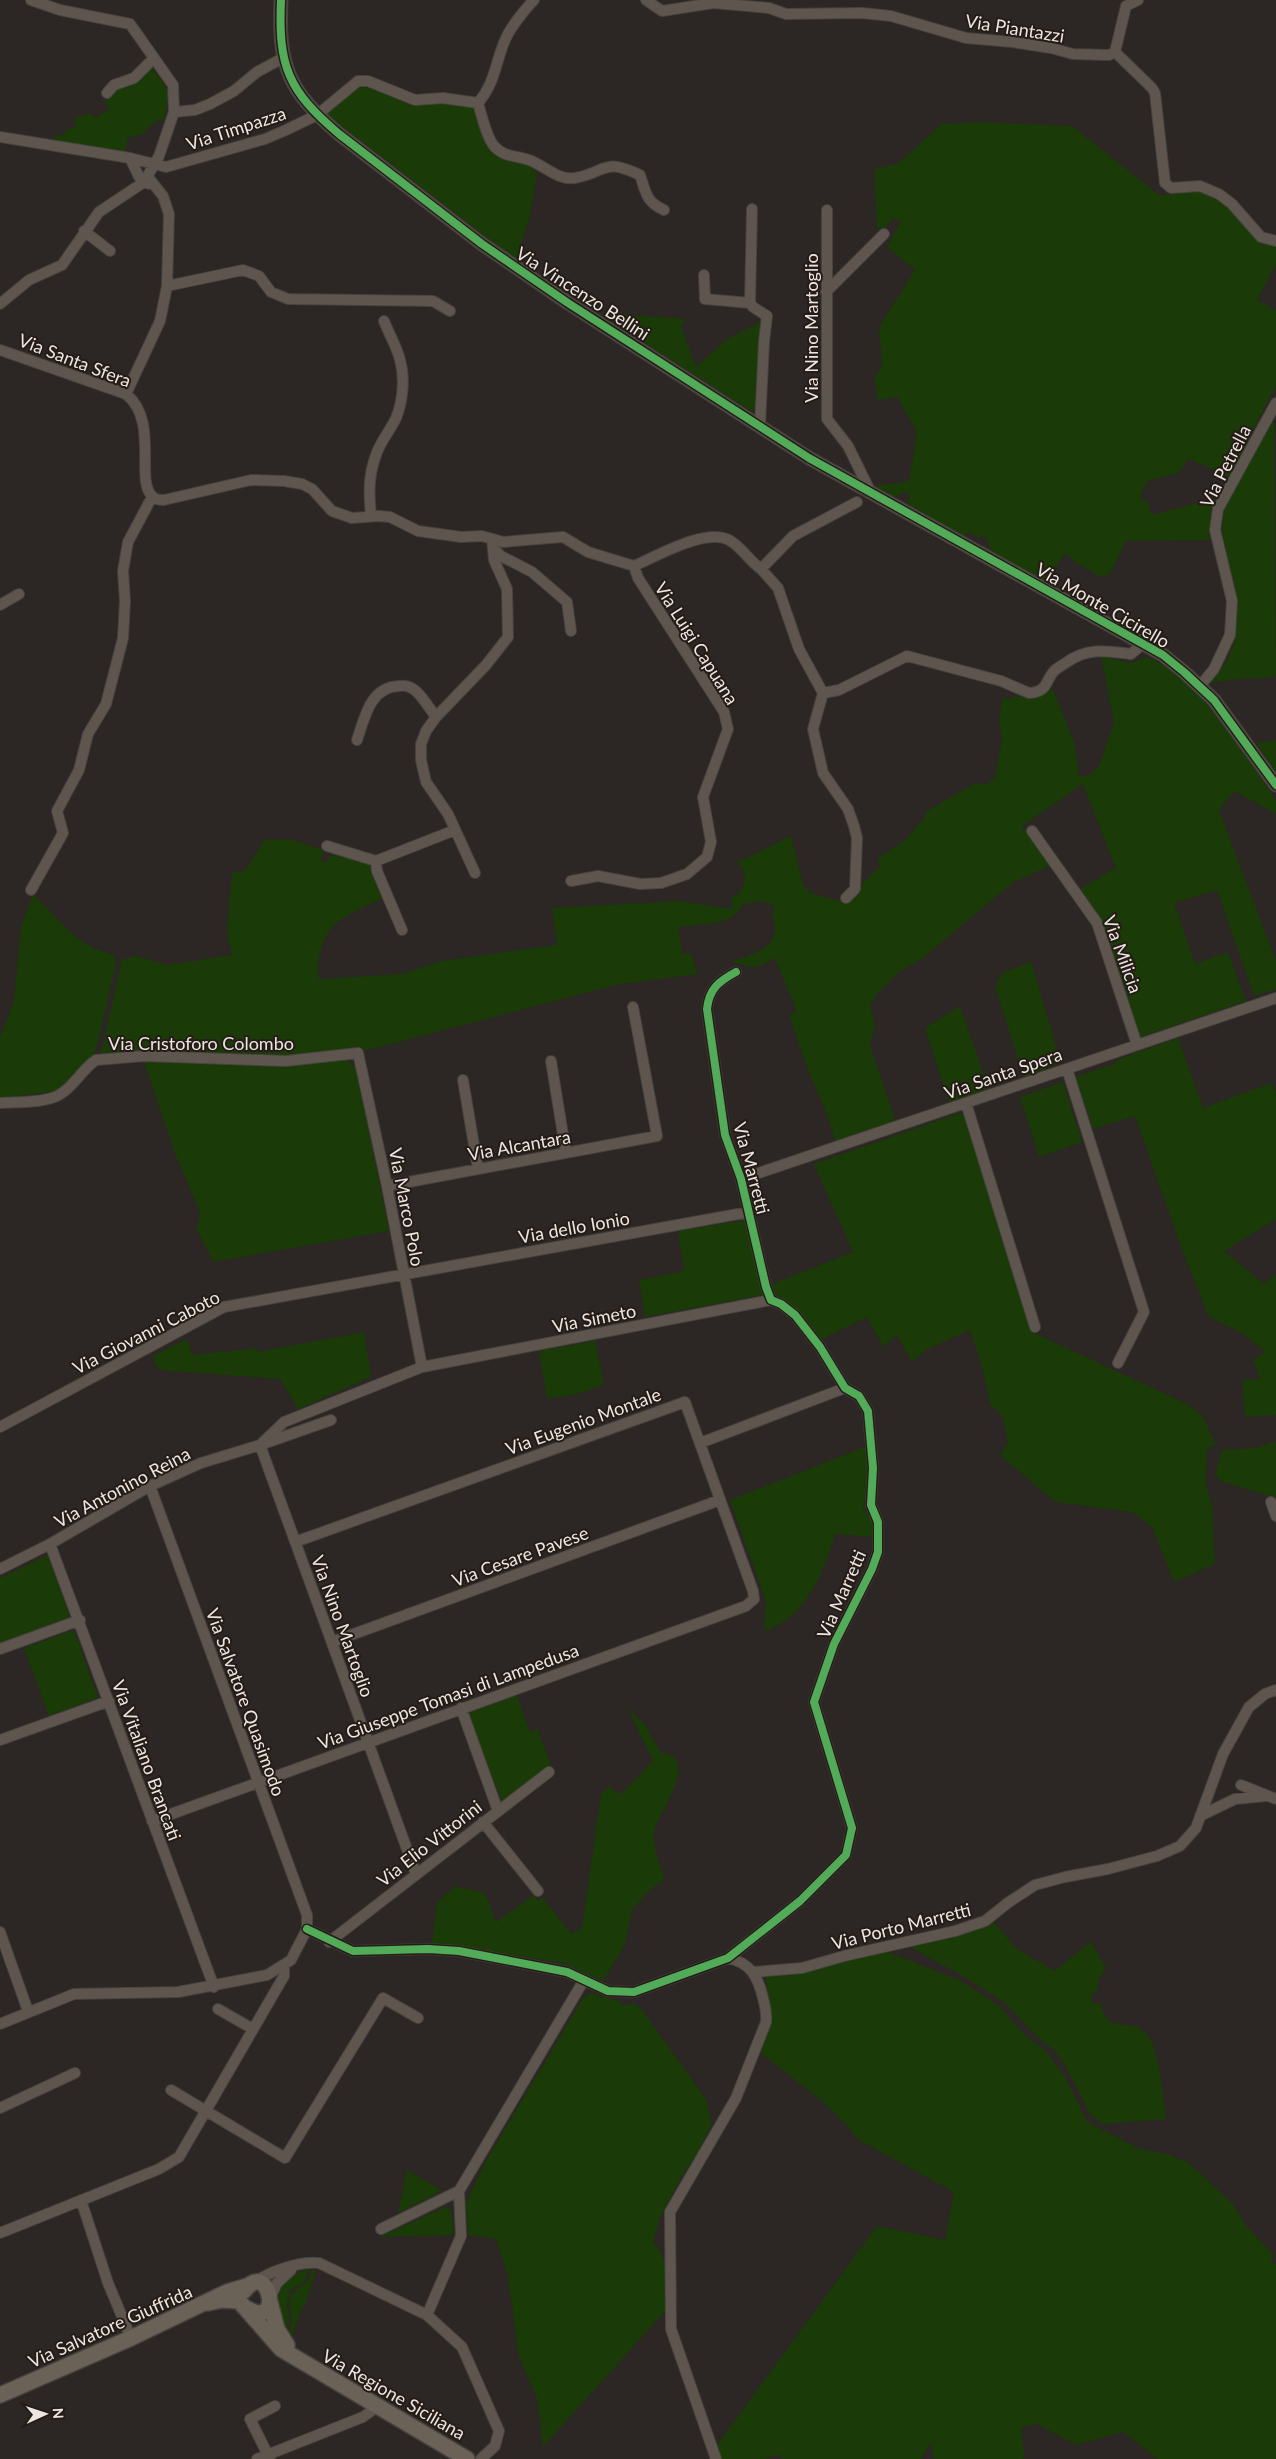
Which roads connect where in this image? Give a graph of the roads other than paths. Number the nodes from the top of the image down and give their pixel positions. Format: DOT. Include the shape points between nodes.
graph roads {
  1 [pos="31,0"];
  2 [pos="281,0"];
  3 [pos="534,0"];
  4 [pos="646,0"];
  5 [pos="1138,0"];
  6 [pos="1115,52"];
  7 [pos="154,58"];
  8 [pos="283,58"];
  9 [pos="107,93"];
  10 [pos="478,103"];
  11 [pos="174,112"];
  12 [pos="317,115"];
  13 [pos="0,137"];
  14 [pos="130,158"];
  15 [pos="157,160"];
  16 [pos="144,182"];
  17 [pos="752,209"];
  18 [pos="664,210"];
  19 [pos="827,210"];
  20 [pos="84,231"];
  21 [pos="884,234"];
  22 [pos="1276,241"];
  23 [pos="110,251"];
  24 [pos="704,275"];
  25 [pos="167,286"];
  26 [pos="826,292"];
  27 [pos="750,302"];
  28 [pos="0,304"];
  29 [pos="450,311"];
  30 [pos="384,321"];
  31 [pos="0,350"];
  32 [pos="126,394"];
  33 [pos="1276,403"];
  34 [pos="760,425"];
  35 [pos="871,493"];
  36 [pos="152,497"];
  37 [pos="857,502"];
  38 [pos="371,516"];
  39 [pos="955,539"];
  40 [pos="492,544"];
  41 [pos="634,566"];
  42 [pos="761,569"];
  43 [pos="19,594"];
  44 [pos="0,604"];
  45 [pos="571,631"];
  46 [pos="1144,643"];
  47 [pos="1200,686"];
  48 [pos="823,692"];
  49 [pos="436,717"];
  50 [pos="357,740"];
  51 [pos="1276,785"];
  52 [pos="455,830"];
  53 [pos="1032,831"];
  54 [pos="327,846"];
  55 [pos="376,861"];
  56 [pos="476,873"];
  57 [pos="571,881"];
  58 [pos="31,890"];
  59 [pos="846,898"];
  60 [pos="402,930"];
  61 [pos="736,972"];
  62 [pos="1276,998"];
  63 [pos="633,1008"];
  64 [pos="1137,1045"];
  65 [pos="358,1053"];
  66 [pos="551,1061"];
  67 [pos="1067,1069"];
  68 [pos="462,1080"];
  69 [pos="0,1103"];
  70 [pos="966,1104"];
  71 [pos="566,1153"];
  72 [pos="478,1169"];
  73 [pos="741,1179"];
  74 [pos="387,1186"];
  75 [pos="749,1212"];
  76 [pos="404,1273"];
  77 [pos="771,1300"];
  78 [pos="1035,1327"];
  79 [pos="1118,1363"];
  80 [pos="422,1367"];
  81 [pos="845,1388"];
  82 [pos="331,1420"];
  83 [pos="0,1427"];
  84 [pos="700,1443"];
  85 [pos="260,1445"];
  86 [pos="150,1486"];
  87 [pos="720,1500"];
  88 [pos="1271,1502"];
  89 [pos="1276,1516"];
  90 [pos="295,1542"];
  91 [pos="50,1544"];
  92 [pos="0,1569"];
  93 [pos="754,1599"];
  94 [pos="80,1620"];
  95 [pos="332,1642"];
  96 [pos="0,1649"];
  97 [pos="1276,1690"];
  98 [pos="109,1701"];
  99 [pos="461,1708"];
  100 [pos="0,1740"];
  101 [pos="368,1742"];
  102 [pos="549,1772"];
  103 [pos="258,1782"];
  104 [pos="1241,1785"];
  105 [pos="1271,1798"];
  106 [pos="498,1811"];
  107 [pos="1200,1816"];
  108 [pos="152,1821"];
  109 [pos="483,1822"];
  110 [pos="416,1874"];
  111 [pos="538,1891"];
  112 [pos="307,1929"];
  113 [pos="0,1932"];
  114 [pos="329,1942"];
  115 [pos="728,1958"];
  116 [pos="284,1966"];
  117 [pos="754,1972"];
  118 [pos="584,1980"];
  119 [pos="214,1987"];
  120 [pos="218,2009"];
  121 [pos="28,2011"];
  122 [pos="418,2018"];
  123 [pos="0,2024"];
  124 [pos="253,2030"];
  125 [pos="75,2073"];
  126 [pos="171,2090"];
  127 [pos="0,2108"];
  128 [pos="206,2110"];
  129 [pos="459,2191"];
  130 [pos="80,2200"];
  131 [pos="381,2229"];
  132 [pos="0,2233"];
  133 [pos="298,2265"];
  134 [pos="251,2285"];
  135 [pos="271,2299"];
  136 [pos="208,2303"];
  137 [pos="246,2307"];
  138 [pos="426,2315"];
  139 [pos="131,2338"];
  140 [pos="301,2361"];
  141 [pos="0,2395"];
  142 [pos="275,2406"];
  143 [pos="378,2406"];
  144 [pos="269,2457"];
  145 [pos="257,2459"];
  146 [pos="467,2459"];
  147 [pos="482,2459"];
  148 [pos="716,2459"];
  1 -- 7 [label="street" via="60,10 130,24"];
  2 -- 8 [label="street, Via Vincenzo Bellini"];
  3 -- 10 [label="street" via="506,37 494,78"];
  4 -- 6 [label="street, Via Piantazzi" via="662,11 713,3 768,8 786,14 891,16 966,38 1041,46 1073,54 1109,55"];
  5 -- 6 [label="street" via="1126,6"];
  6 -- 22 [label="street" via="1155,93 1165,183 1171,188 1200,186 1219,194 1261,237"];
  7 -- 9 [label="street" via="134,78 114,85"];
  7 -- 11 [label="street" via="173,85"];
  8 -- 11 [label="street" via="210,104 195,110"];
  8 -- 12 [label="street, Via Vincenzo Bellini" via="288,75"];
  10 -- 12 [label="street, Via Timpazza" via="443,98 415,100 368,81 358,81"];
  10 -- 18 [label="street" via="493,144 508,157 529,160 566,178 605,166 621,166 640,175 648,199"];
  11 -- 15 [label="street"];
  12 -- 15 [label="street, Via Timpazza" via="265,139 166,167"];
  12 -- 34 [label="street, Via Vincenzo Bellini" via="482,244 568,303"];
  13 -- 14 [label="street"];
  14 -- 15 [label="street"];
  14 -- 16 [label="street"];
  15 -- 16 [label="street"];
  16 -- 20 [label="street" via="99,212"];
  16 -- 25 [label="street" via="156,187 167,204"];
  17 -- 27 [label="street"];
  19 -- 26 [label="street, Via Nino Martoglio"];
  20 -- 23 [label="street"];
  20 -- 28 [label="street" via="62,265 29,280"];
  21 -- 26 [label="street"];
  24 -- 27 [label="street" via="705,299"];
  25 -- 29 [label="street" via="243,270 259,276 271,292 288,299 433,301"];
  25 -- 32 [label="street" via="160,321"];
  26 -- 35 [label="street, Via Nino Martoglio" via="827,419 848,446"];
  27 -- 34 [label="street" via="752,307 768,316"];
  30 -- 38 [label="street" via="401,361 403,383 396,418 372,468 369,484"];
  31 -- 32 [label="street, Via Santa Sfera"];
  32 -- 36 [label="street, Via Santa Sfera" via="142,415 147,485"];
  33 -- 47 [label="street, Via Petrella" via="1218,509 1215,530 1232,601 1230,635 1214,669"];
  34 -- 35 [label="street, Via Vincenzo Bellini" via="809,458"];
  35 -- 39 [label="street, Via Vincenzo Bellini"];
  36 -- 38 [label="street" via="164,500 251,480 284,481 312,489 332,511 352,518"];
  36 -- 58 [label="street" via="128,542 123,571 122,638 106,704 88,734 79,770 57,811 62,833"];
  37 -- 42 [label="street" via="793,536"];
  38 -- 40 [label="street" via="397,519 418,531 461,537 482,536"];
  39 -- 46 [label="street, Via Monte Cicirello"];
  40 -- 41 [label="street" via="563,537 588,552"];
  40 -- 45 [label="street" via="501,556 532,572 567,602"];
  40 -- 49 [label="street" via="494,560 507,588 508,637"];
  41 -- 42 [label="street" via="699,539 712,537 729,540"];
  41 -- 57 [label="street, Via Luigi Capuana" via="638,578 724,712 728,729 703,796 711,842 707,856 687,874 661,883 640,884 598,876"];
  42 -- 48 [label="street" via="778,588 799,649"];
  43 -- 44 [label="street"];
  46 -- 47 [label="street, Via Monte Cicirello"];
  46 -- 48 [label="street" via="1131,654 1102,650 1074,657 1053,672 1048,683 1034,693 907,656 839,690"];
  47 -- 51 [label="street, Via Monte Cicirello" via="1227,715"];
  48 -- 59 [label="street" via="813,729 823,773 848,809 857,838 855,889"];
  49 -- 50 [label="street" via="410,687 384,689 372,700"];
  49 -- 52 [label="street" via="421,744 423,774"];
  52 -- 55 [label="street"];
  52 -- 56 [label="street"];
  53 -- 64 [label="street, Via Milicia" via="1097,923"];
  54 -- 55 [label="street"];
  55 -- 60 [label="street" via="376,871"];
  61 -- 73 [label="street, Via Marretti" via="714,987 707,1009 725,1135"];
  62 -- 64 [label="street, Via Santa Spera"];
  63 -- 71 [label="street, Via Alcantara" via="657,1136"];
  64 -- 67 [label="street, Via Santa Spera"];
  65 -- 69 [label="street, Via Cristoforo Colombo" via="286,1061 144,1056 96,1060 60,1095"];
  65 -- 74 [label="street, Via Marco Polo"];
  66 -- 71 [label="street"];
  67 -- 70 [label="street, Via Santa Spera"];
  67 -- 79 [label="street" via="1144,1312"];
  68 -- 72 [label="street"];
  70 -- 73 [label="street, Via Santa Spera"];
  70 -- 78 [label="street"];
  71 -- 72 [label="street, Via Alcantara"];
  72 -- 74 [label="street, Via Alcantara"];
  73 -- 75 [label="street, Via Marretti"];
  74 -- 76 [label="street, Via Marco Polo"];
  75 -- 76 [label="street, Via dello Ionio"];
  75 -- 77 [label="street, Via Marretti"];
  76 -- 80 [label="street, Via Marco Polo"];
  76 -- 83 [label="street, Via Giovanni Caboto" via="224,1307"];
  77 -- 80 [label="street, Via Simeto"];
  77 -- 81 [label="street, Via Marretti" via="795,1315 820,1347"];
  80 -- 85 [label="street, Via Antonino Reina" via="284,1422"];
  81 -- 84 [label="street"];
  81 -- 115 [label="street, Via Marretti" via="860,1396 868,1412 873,1468 871,1505 878,1522 878,1552 834,1644 814,1702 852,1828 846,1855 800,1901"];
  82 -- 85 [label="street"];
  84 -- 87 [label="street, Via Eugenio Montale"];
  84 -- 90 [label="street, Via Eugenio Montale" via="686,1402"];
  85 -- 86 [label="street, Via Antonino Reina" via="201,1463"];
  85 -- 90 [label="street, Via Nino Martoglio"];
  86 -- 91 [label="street, Via Antonino Reina"];
  86 -- 103 [label="street, Via Salvatore Quasimodo"];
  87 -- 93 [label="street, Via Eugenio Montale"];
  87 -- 95 [label="street, Via Cesare Pavese"];
  88 -- 89 [label="street"];
  90 -- 95 [label="street, Via Nino Martoglio"];
  91 -- 92 [label="street, Via Antonino Reina"];
  91 -- 94 [label="street, Via Vitaliano Brancati"];
  93 -- 99 [label="street, Via Giuseppe Tomasi di Lampedusa" via="746,1606"];
  94 -- 96 [label="street"];
  94 -- 98 [label="street, Via Vitaliano Brancati"];
  95 -- 101 [label="street, Via Nino Martoglio"];
  97 -- 107 [label="street, Via Porto Marretti" via="1249,1707 1223,1754"];
  98 -- 100 [label="street"];
  98 -- 108 [label="street, Via Vitaliano Brancati"];
  99 -- 101 [label="street, Via Giuseppe Tomasi di Lampedusa"];
  99 -- 106 [label="street"];
  101 -- 103 [label="street, Via Giuseppe Tomasi di Lampedusa"];
  101 -- 110 [label="street, Via Nino Martoglio"];
  102 -- 106 [label="street, Via Elio Vittorini"];
  103 -- 108 [label="street, Via Giuseppe Tomasi di Lampedusa"];
  103 -- 112 [label="street, Via Salvatore Quasimodo" via="307,1915"];
  104 -- 105 [label="street"];
  105 -- 107 [label="street" via="1235,1799"];
  106 -- 109 [label="street, Via Elio Vittorini"];
  107 -- 117 [label="street, Via Porto Marretti" via="1196,1828 1180,1846 1157,1856 1035,1885 985,1922 802,1968"];
  108 -- 119 [label="street, Via Vitaliano Brancati"];
  109 -- 110 [label="street, Via Elio Vittorini"];
  109 -- 111 [label="street"];
  110 -- 114 [label="street, Via Elio Vittorini"];
  112 -- 114 [label="street, Via Marretti"];
  112 -- 116 [label="street" via="291,1960"];
  113 -- 121 [label="street"];
  114 -- 118 [label="street, Via Marretti" via="353,1952 428,1949 459,1952 567,1972"];
  115 -- 117 [label="street" via="738,1960"];
  115 -- 118 [label="street, Via Marretti" via="634,1992 608,1991"];
  116 -- 119 [label="street" via="268,1975"];
  116 -- 124 [label="street" via="284,1976"];
  117 -- 148 [label="street" via="767,2015 766,2022 736,2098 670,2212 671,2330"];
  118 -- 129 [label="street"];
  119 -- 121 [label="street" via="178,1992 74,1994"];
  120 -- 124 [label="street"];
  121 -- 123 [label="street"];
  122 -- 128 [label="street" via="383,1998 285,2158"];
  124 -- 128 [label="street"];
  125 -- 127 [label="street"];
  126 -- 128 [label="street"];
  128 -- 130 [label="street" via="179,2157 159,2169"];
  129 -- 131 [label="street"];
  129 -- 138 [label="street" via="461,2236"];
  130 -- 132 [label="street"];
  130 -- 139 [label="street" via="108,2283"];
  133 -- 134 [label="street"];
  133 -- 135 [label="street" via="277,2283"];
  133 -- 138 [label="street" via="319,2264"];
  134 -- 135 [label="main road" via="266,2286"];
  134 -- 136 [label="main road, Via Salvatore Giuffrida" via="242,2286"];
  134 -- 137 [label="main road" via="243,2294"];
  135 -- 137 [label="main road" via="261,2311"];
  135 -- 140 [label="main road" via="282,2339"];
  136 -- 137 [label="main road" via="230,2299"];
  136 -- 139 [label="main road, Via Salvatore Giuffrida"];
  137 -- 140 [label="main road, Via Regione Siciliana" via="281,2349"];
  138 -- 147 [label="street" via="462,2347 499,2431 496,2446"];
  139 -- 141 [label="main road, Via Salvatore Giuffrida"];
  140 -- 143 [label="main road, Via Regione Siciliana"];
  142 -- 144 [label="street" via="250,2419"];
  143 -- 144 [label="street" via="363,2417"];
  143 -- 146 [label="main road, Via Regione Siciliana"];
  144 -- 145 [label="street"];
}
